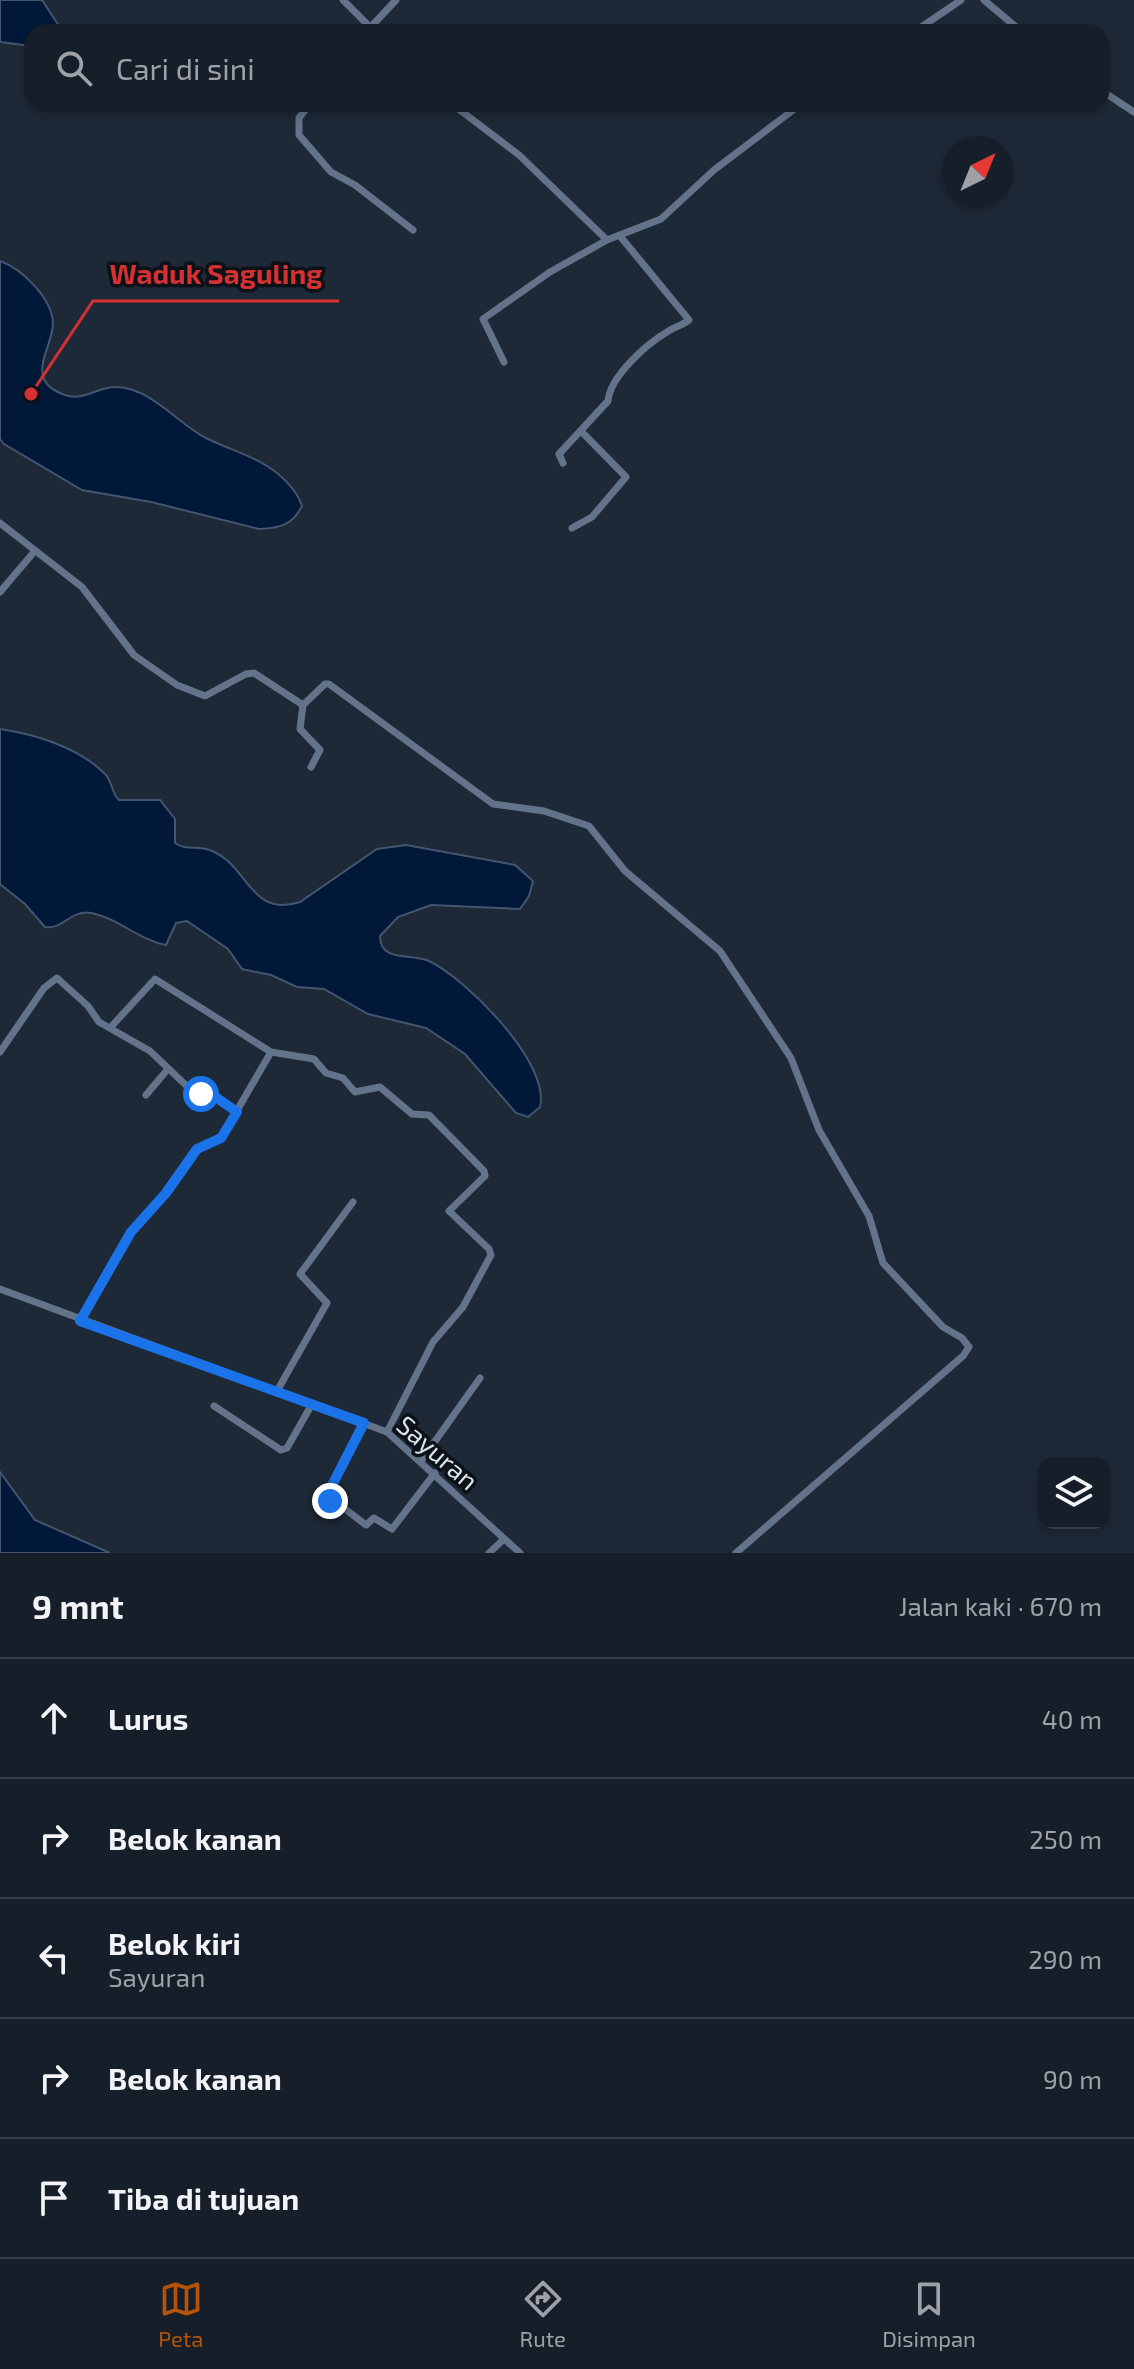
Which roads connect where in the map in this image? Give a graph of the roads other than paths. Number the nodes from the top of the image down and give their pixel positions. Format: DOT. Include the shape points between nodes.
graph roads {
  1 [pos="343,0"];
  2 [pos="396,0"];
  3 [pos="961,0"];
  4 [pos="984,0"];
  5 [pos="364,24"];
  6 [pos="376,24"];
  7 [pos="926,24"];
  8 [pos="1012,24"];
  9 [pos="1110,96"];
  10 [pos="303,112"];
  11 [pos="463,112"];
  12 [pos="790,112"];
  13 [pos="1134,112"];
  14 [pos="413,230"];
  15 [pos="620,236"];
  16 [pos="607,240"];
  17 [pos="504,362"];
  18 [pos="581,431"];
  19 [pos="563,463"];
  20 [pos="0,523"];
  21 [pos="572,528"];
  22 [pos="34,552"];
  23 [pos="0,592"];
  24 [pos="303,705"];
  25 [pos="311,767"];
  26 [pos="110,1028"];
  27 [pos="0,1052"];
  28 [pos="271,1052"];
  29 [pos="168,1069"];
  30 [pos="146,1095"];
  31 [pos="237,1112"];
  32 [pos="353,1202"];
  33 [pos="0,1289"];
  34 [pos="80,1321"];
  35 [pos="480,1378"];
  36 [pos="277,1391"];
  37 [pos="312,1404"];
  38 [pos="214,1406"];
  39 [pos="364,1423"];
  40 [pos="387,1432"];
  41 [pos="421,1461"];
  42 [pos="435,1473"];
  43 [pos="504,1539"];
  44 [pos="489,1553"];
  45 [pos="520,1553"];
  46 [pos="736,1553"];
  1 -- 5 [label="street"];
  2 -- 6 [label="street"];
  3 -- 7 [label="street"];
  4 -- 8 [label="street"];
  9 -- 13 [label="street"];
  10 -- 14 [label="street" via="299,135 331,172"];
  11 -- 16 [label="street" via="519,155"];
  12 -- 15 [label="street" via="714,170 661,219"];
  15 -- 16 [label="street"];
  15 -- 18 [label="street" via="689,320 649,345 608,389 608,401"];
  16 -- 17 [label="street" via="557,267 483,319"];
  18 -- 19 [label="street" via="559,454"];
  18 -- 21 [label="street" via="626,477 590,519"];
  20 -- 22 [label="street"];
  22 -- 23 [label="street"];
  22 -- 24 [label="street" via="82,587 134,655 177,685 205,696 254,673"];
  24 -- 25 [label="street" via="300,729 320,750"];
  24 -- 46 [label="street" via="329,684 493,804 544,811 589,826 625,871 720,951 791,1058 819,1130 869,1216 883,1263 943,1327 968,1344 963,1356"];
  26 -- 27 [label="street" via="55,978"];
  26 -- 28 [label="street" via="155,979"];
  26 -- 29 [label="street" via="150,1051"];
  28 -- 31 [label="street"];
  28 -- 40 [label="street" via="314,1059 355,1092 380,1087 412,1114 429,1115 484,1171 485,1176 449,1211 489,1249 490,1258 463,1307 433,1342"];
  29 -- 30 [label="street"];
  29 -- 31 [label="street" via="192,1091 217,1098"];
  31 -- 34 [label="street" via="221,1138 197,1149 131,1232"];
  32 -- 36 [label="street" via="300,1274 327,1303"];
  33 -- 34 [label="street, Sayuran"];
  34 -- 36 [label="street, Sayuran"];
  35 -- 41 [label="street"];
  36 -- 37 [label="street, Sayuran"];
  37 -- 38 [label="street" via="281,1450"];
  37 -- 39 [label="street, Sayuran"];
  39 -- 40 [label="street, Sayuran"];
  39 -- 42 [label="street" via="327,1495 335,1505 366,1525 374,1518 392,1529"];
  40 -- 41 [label="street, Sayuran"];
  41 -- 42 [label="street, Sayuran"];
  42 -- 43 [label="street, Sayuran"];
  43 -- 44 [label="street"];
  43 -- 45 [label="street, Sayuran"];
}
